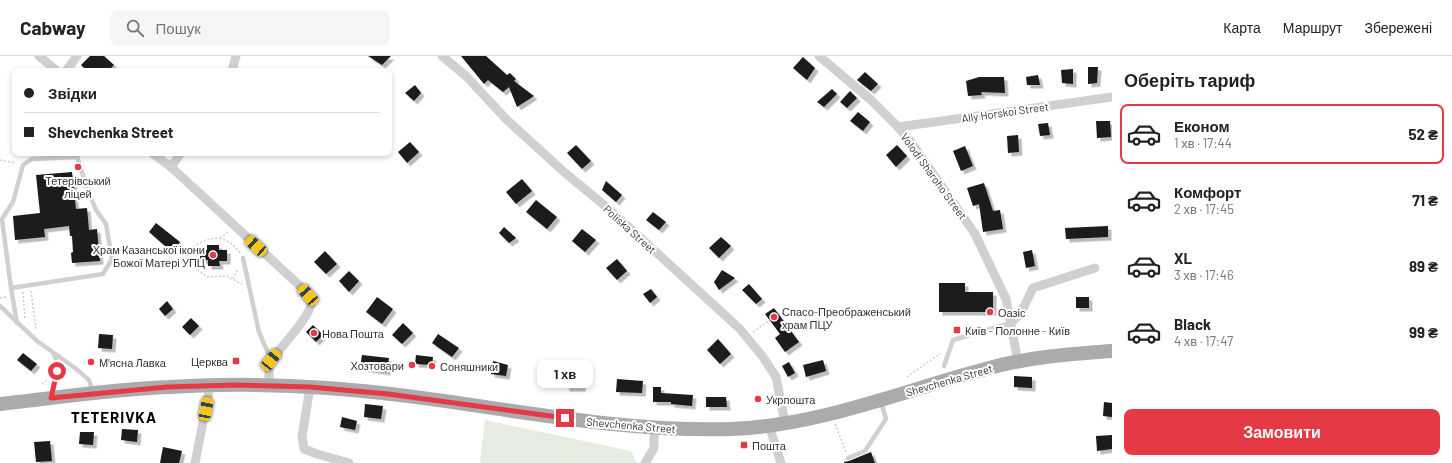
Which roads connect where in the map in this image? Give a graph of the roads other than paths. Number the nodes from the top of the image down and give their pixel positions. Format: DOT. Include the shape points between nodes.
graph roads {
  1 [pos="39,56"];
  2 [pos="77,56"];
  3 [pos="236,56"];
  4 [pos="442,56"];
  5 [pos="819,56"];
  6 [pos="53,68"];
  7 [pos="68,68"];
  8 [pos="233,68"];
  9 [pos="1112,97"];
  10 [pos="898,127"];
  11 [pos="67,156"];
  12 [pos="79,156"];
  13 [pos="156,156"];
  14 [pos="179,156"];
  15 [pos="171,167"];
  16 [pos="243,258"];
  17 [pos="1095,268"];
  18 [pos="11,288"];
  19 [pos="0,306"];
  20 [pos="17,323"];
  21 [pos="1011,323"];
  22 [pos="1112,351"];
  23 [pos="53,353"];
  24 [pos="271,360"];
  25 [pos="1018,362"];
  26 [pos="944,366"];
  27 [pos="210,386"];
  28 [pos="269,386"];
  29 [pos="310,387"];
  30 [pos="94,394"];
  31 [pos="51,398"];
  32 [pos="880,400"];
  33 [pos="0,404"];
  34 [pos="784,423"];
  35 [pos="769,425"];
  36 [pos="654,428"];
  37 [pos="848,458"];
  38 [pos="317,459"];
  39 [pos="196,463"];
  40 [pos="349,463"];
  41 [pos="645,463"];
  42 [pos="781,463"];
  1 -- 6 [label="street"];
  2 -- 7 [label="street"];
  3 -- 8 [label="street"];
  4 -- 34 [label="street, Poliska Street" via="466,76 506,118 564,172 610,210 740,329 776,377"];
  5 -- 10 [label="street, Volodi Sharoho Street" via="871,100"];
  9 -- 10 [label="street, Ally Horskoi Street"];
  10 -- 21 [label="street, Volodi Sharoho Street" via="976,234 1006,299"];
  11 -- 18 [label="lane" via="32,159 24,165 13,202 2,219"];
  12 -- 18 [label="lane" via="88,192 106,224 112,259 103,274"];
  13 -- 15 [label="street"];
  14 -- 15 [label="street"];
  15 -- 24 [label="street" via="308,295 311,305 307,315"];
  16 -- 24 [label="lane" via="259,332"];
  17 -- 21 [label="street" via="1033,288 1021,313"];
  18 -- 20 [label="lane"];
  19 -- 20 [label="lane"];
  20 -- 23 [label="lane"];
  21 -- 25 [label="street, Volodi Sharoho Street"];
  21 -- 26 [label="lane" via="953,340"];
  22 -- 25 [label="main road, Shevchenka Street"];
  23 -- 30 [label="lane" via="88,380"];
  23 -- 31 [label="lane" via="57,371"];
  24 -- 28 [label="street"];
  25 -- 32 [label="main road, Shevchenka Street" via="991,367"];
  27 -- 28 [label="main road, Shevchenka Street"];
  27 -- 30 [label="main road, Shevchenka Street"];
  27 -- 39 [label="street"];
  28 -- 29 [label="main road, Shevchenka Street"];
  29 -- 36 [label="main road, Shevchenka Street" via="388,394"];
  29 -- 38 [label="street" via="302,438 304,449"];
  30 -- 31 [label="main road, Shevchenka Street"];
  31 -- 33 [label="main road, Shevchenka Street"];
  32 -- 34 [label="main road, Shevchenka Street"];
  32 -- 37 [label="lane" via="886,419 865,451"];
  34 -- 35 [label="main road, Shevchenka Street"];
  35 -- 36 [label="main road, Shevchenka Street" via="728,429"];
  35 -- 42 [label="street"];
  36 -- 41 [label="street" via="654,448"];
  38 -- 40 [label="street"];
}
